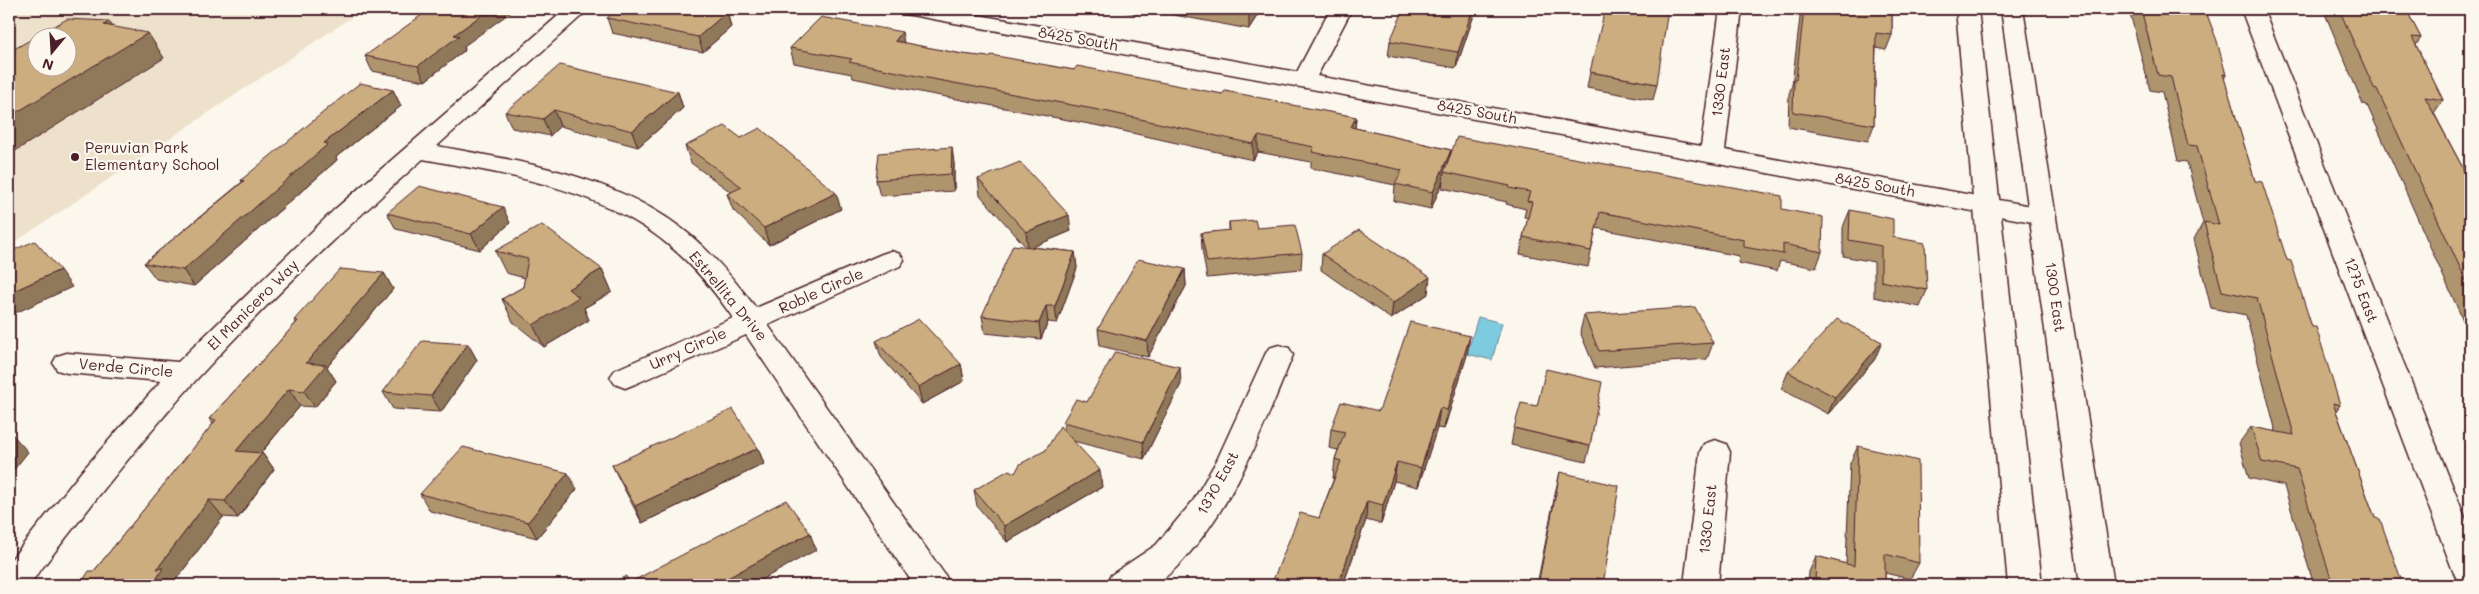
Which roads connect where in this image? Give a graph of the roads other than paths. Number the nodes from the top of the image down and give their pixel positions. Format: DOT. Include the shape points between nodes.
graph roads {
  1 [pos="578,9"];
  2 [pos="911,9"];
  3 [pos="1341,9"];
  4 [pos="1731,9"];
  5 [pos="1967,9"];
  6 [pos="2012,9"];
  7 [pos="2252,9"];
  8 [pos="948,12"];
  9 [pos="1304,80"];
  10 [pos="417,150"];
  11 [pos="1712,155"];
  12 [pos="1987,205"];
  13 [pos="2043,216"];
  14 [pos="891,260"];
  15 [pos="751,322"];
  16 [pos="1279,355"];
  17 [pos="66,363"];
  18 [pos="186,374"];
  19 [pos="625,377"];
  20 [pos="1715,452"];
  21 [pos="2470,571"];
  22 [pos="926,583"];
  23 [pos="10,585"];
  24 [pos="1124,585"];
  25 [pos="1701,585"];
  26 [pos="2025,585"];
  27 [pos="2097,585"];
  1 -- 10 [label="street, El Manicero Way"];
  2 -- 8 [label="street, 8425 South"];
  3 -- 9 [label="street"];
  4 -- 11 [label="street, 1330 East"];
  5 -- 12 [label="street"];
  6 -- 13 [label="street, 1300 East"];
  7 -- 21 [label="street, 1275 East"];
  8 -- 9 [label="street, 8425 South"];
  9 -- 11 [label="street, 8425 South"];
  10 -- 15 [label="street, Estrellita Drive" via="568,182 618,202 663,227 700,258"];
  10 -- 18 [label="street, El Manicero Way" via="266,290"];
  11 -- 12 [label="street, 8425 South"];
  12 -- 13 [label="street, 8425 South"];
  12 -- 26 [label="street"];
  13 -- 27 [label="street, 1300 East"];
  14 -- 15 [label="street, Roble Circle"];
  15 -- 19 [label="street, Urry Circle"];
  15 -- 22 [label="street, Estrellita Drive"];
  16 -- 24 [label="street, 1370 East" via="1227,474 1201,517 1167,557"];
  17 -- 18 [label="street, Verde Circle"];
  18 -- 23 [label="street, El Manicero Way" via="93,480"];
  20 -- 25 [label="street, 1330 East"];
}
